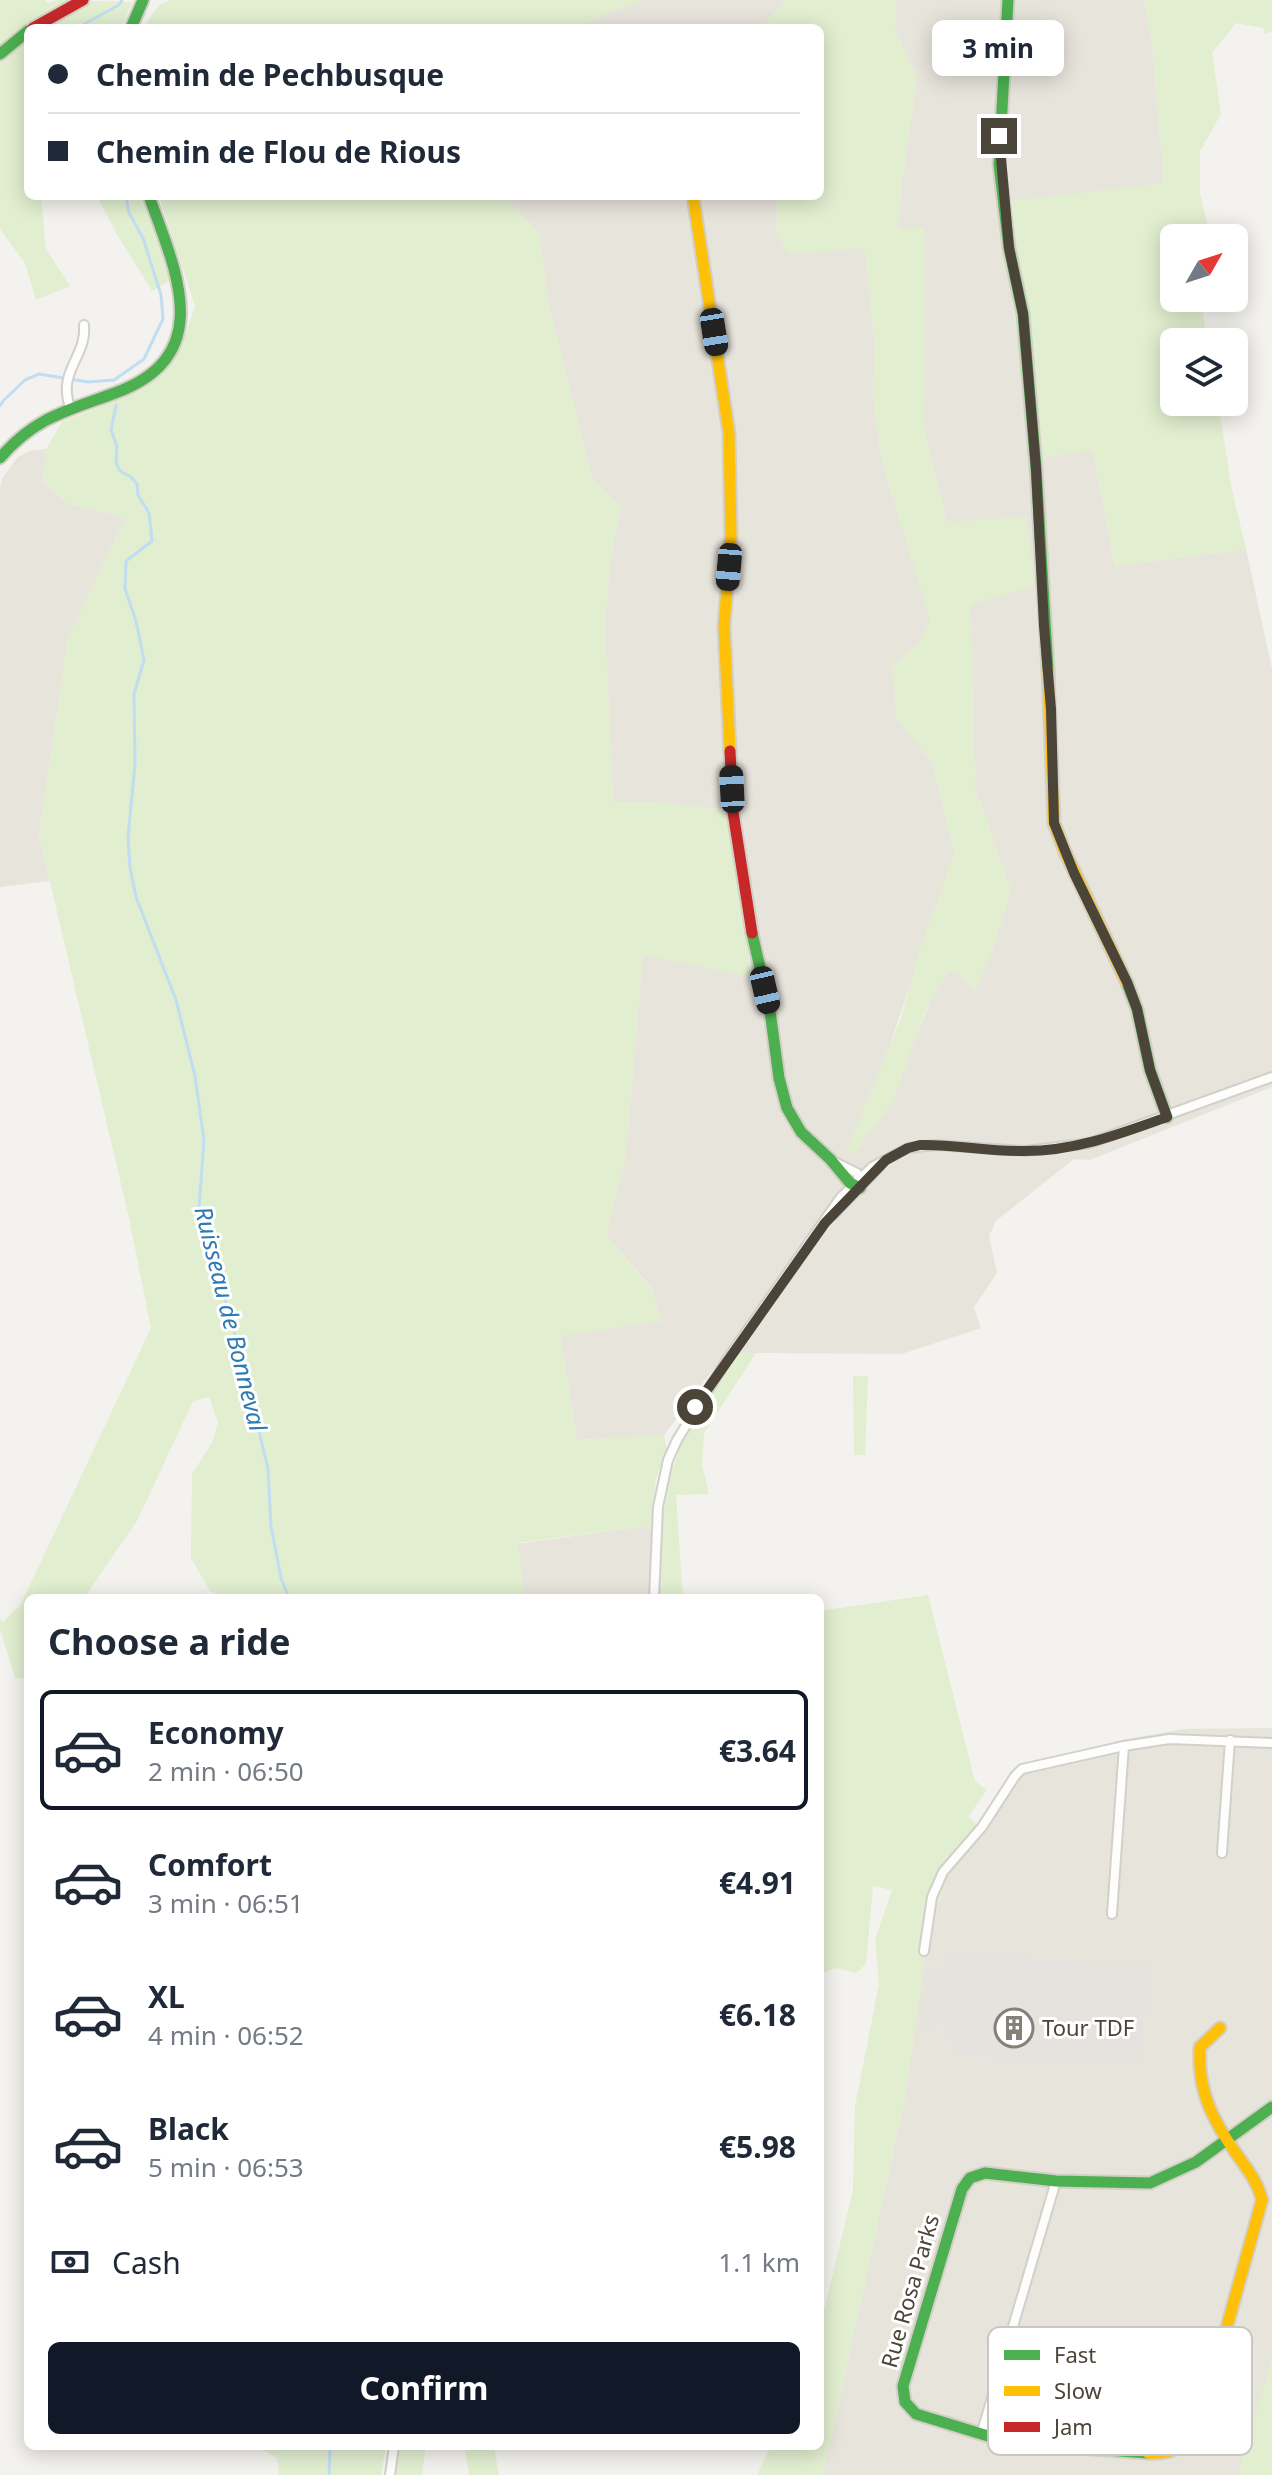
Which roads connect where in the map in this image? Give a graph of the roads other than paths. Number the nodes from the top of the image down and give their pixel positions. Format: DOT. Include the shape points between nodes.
graph roads {
  1 [pos="83,0"];
  2 [pos="1008,0"];
  3 [pos="145,2"];
  4 [pos="40,24"];
  5 [pos="133,24"];
  6 [pos="24,34"];
  7 [pos="0,54"];
  8 [pos="150,200"];
  9 [pos="694,200"];
  10 [pos="84,325"];
  11 [pos="70,407"];
  12 [pos="0,458"];
  13 [pos="1272,1077"];
  14 [pos="1167,1117"];
  15 [pos="857,1183"];
  16 [pos="654,1594"];
  17 [pos="1230,1740"];
  18 [pos="1272,1743"];
  19 [pos="1124,1746"];
  20 [pos="1222,1853"];
  21 [pos="1112,1914"];
  22 [pos="924,1951"];
  23 [pos="1220,2028"];
  24 [pos="1272,2107"];
  25 [pos="1225,2140"];
  26 [pos="1056,2181"];
  27 [pos="1013,2327"];
  28 [pos="1227,2327"];
  29 [pos="988,2411"];
  30 [pos="981,2435"];
  31 [pos="988,2437"];
  32 [pos="393,2450"];
  33 [pos="390,2475"];
  1 -- 4 [label="street"];
  2 -- 14 [label="street" via="999,164 1023,314 1036,468 1054,823 1127,982"];
  3 -- 5 [label="street"];
  6 -- 7 [label="street"];
  8 -- 11 [label="street" via="179,285 177,337 145,381"];
  9 -- 15 [label="street" via="729,433 731,537 724,626 733,812 751,931 787,1108 801,1132"];
  10 -- 11 [label="street" via="84,345 65,385"];
  11 -- 12 [label="street" via="33,426"];
  13 -- 14 [label="street"];
  14 -- 15 [label="street" via="1090,1143 1051,1149 920,1145 886,1160"];
  15 -- 16 [label="street" via="841,1197 728,1358 677,1440 658,1507"];
  17 -- 18 [label="street"];
  17 -- 19 [label="street" via="1169,1739"];
  17 -- 20 [label="street"];
  19 -- 21 [label="street"];
  19 -- 22 [label="street" via="1033,1765 1015,1776 982,1827 943,1872 932,1897"];
  23 -- 25 [label="street" via="1200,2047 1198,2073 1208,2112"];
  24 -- 25 [label="street, Rue Rosa Parks"];
  25 -- 26 [label="street, Rue Rosa Parks" via="1163,2181"];
  25 -- 28 [label="street, Rue Rosa Parks" via="1261,2195"];
  26 -- 27 [label="street"];
  26 -- 30 [label="street, Rue Rosa Parks" via="989,2173 970,2178 930,2290 903,2386 905,2403 916,2414"];
  29 -- 30 [label="street"];
  30 -- 31 [label="street, Rue Rosa Parks"];
  32 -- 33 [label="street"];
}
